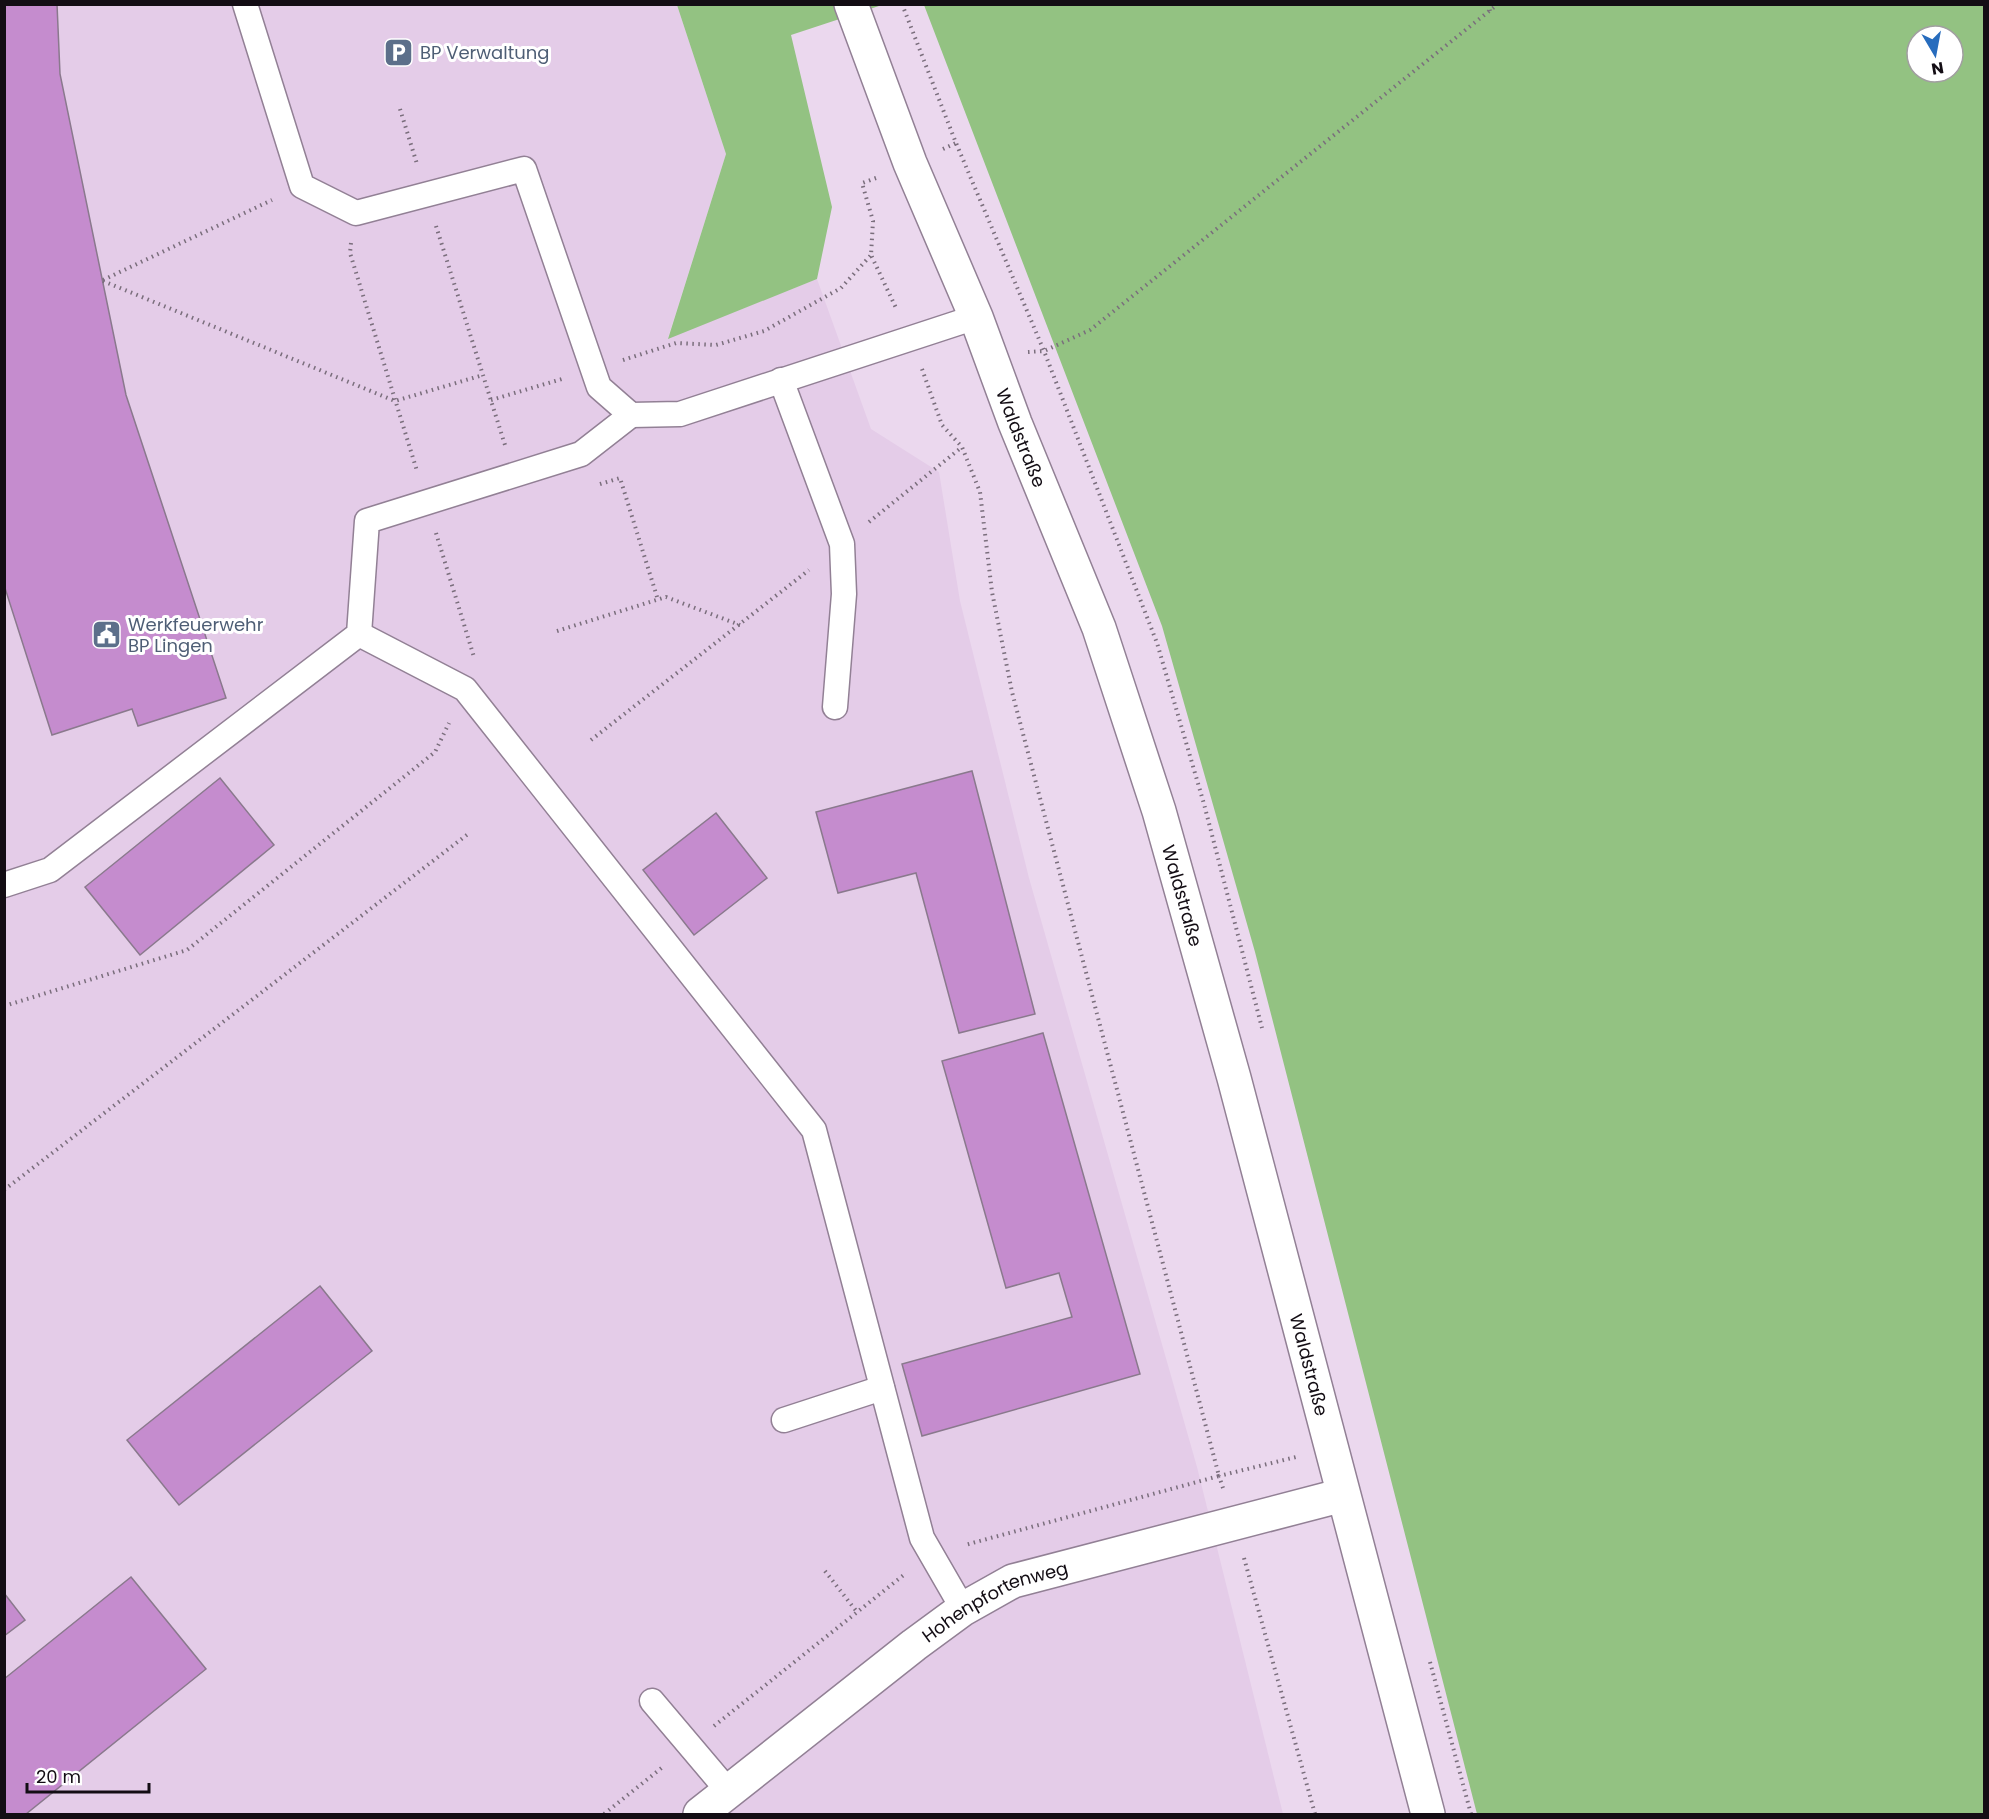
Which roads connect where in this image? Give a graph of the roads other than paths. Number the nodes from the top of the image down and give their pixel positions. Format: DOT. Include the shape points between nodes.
graph roads {
  1 [pos="244,4"];
  2 [pos="851,4"];
  3 [pos="976,317"];
  4 [pos="781,380"];
  5 [pos="631,415"];
  6 [pos="359,634"];
  7 [pos="835,707"];
  8 [pos="5,882"];
  9 [pos="882,1388"];
  10 [pos="784,1420"];
  11 [pos="1342,1495"];
  12 [pos="963,1609"];
  13 [pos="652,1701"];
  14 [pos="729,1791"];
  15 [pos="700,1815"];
  16 [pos="1428,1815"];
  1 -- 5 [label="lane" via="302,186 356,213 524,169 599,387"];
  2 -- 3 [label="street, Waldstraße" via="910,163"];
  3 -- 4 [label="lane"];
  3 -- 11 [label="street, Waldstraße" via="1099,628 1159,811 1234,1078"];
  4 -- 5 [label="lane" via="680,414"];
  4 -- 7 [label="lane" via="842,544 844,594"];
  5 -- 6 [label="lane" via="581,454 367,521"];
  6 -- 8 [label="lane" via="50,870"];
  6 -- 9 [label="lane" via="465,689 814,1130"];
  9 -- 10 [label="lane"];
  9 -- 12 [label="lane" via="922,1539"];
  11 -- 12 [label="street, Hohenpfortenweg" via="1013,1581"];
  11 -- 16 [label="street, Waldstraße"];
  12 -- 14 [label="street, Hohenpfortenweg"];
  13 -- 14 [label="lane"];
  14 -- 15 [label="street, Hohenpfortenweg"];
}
